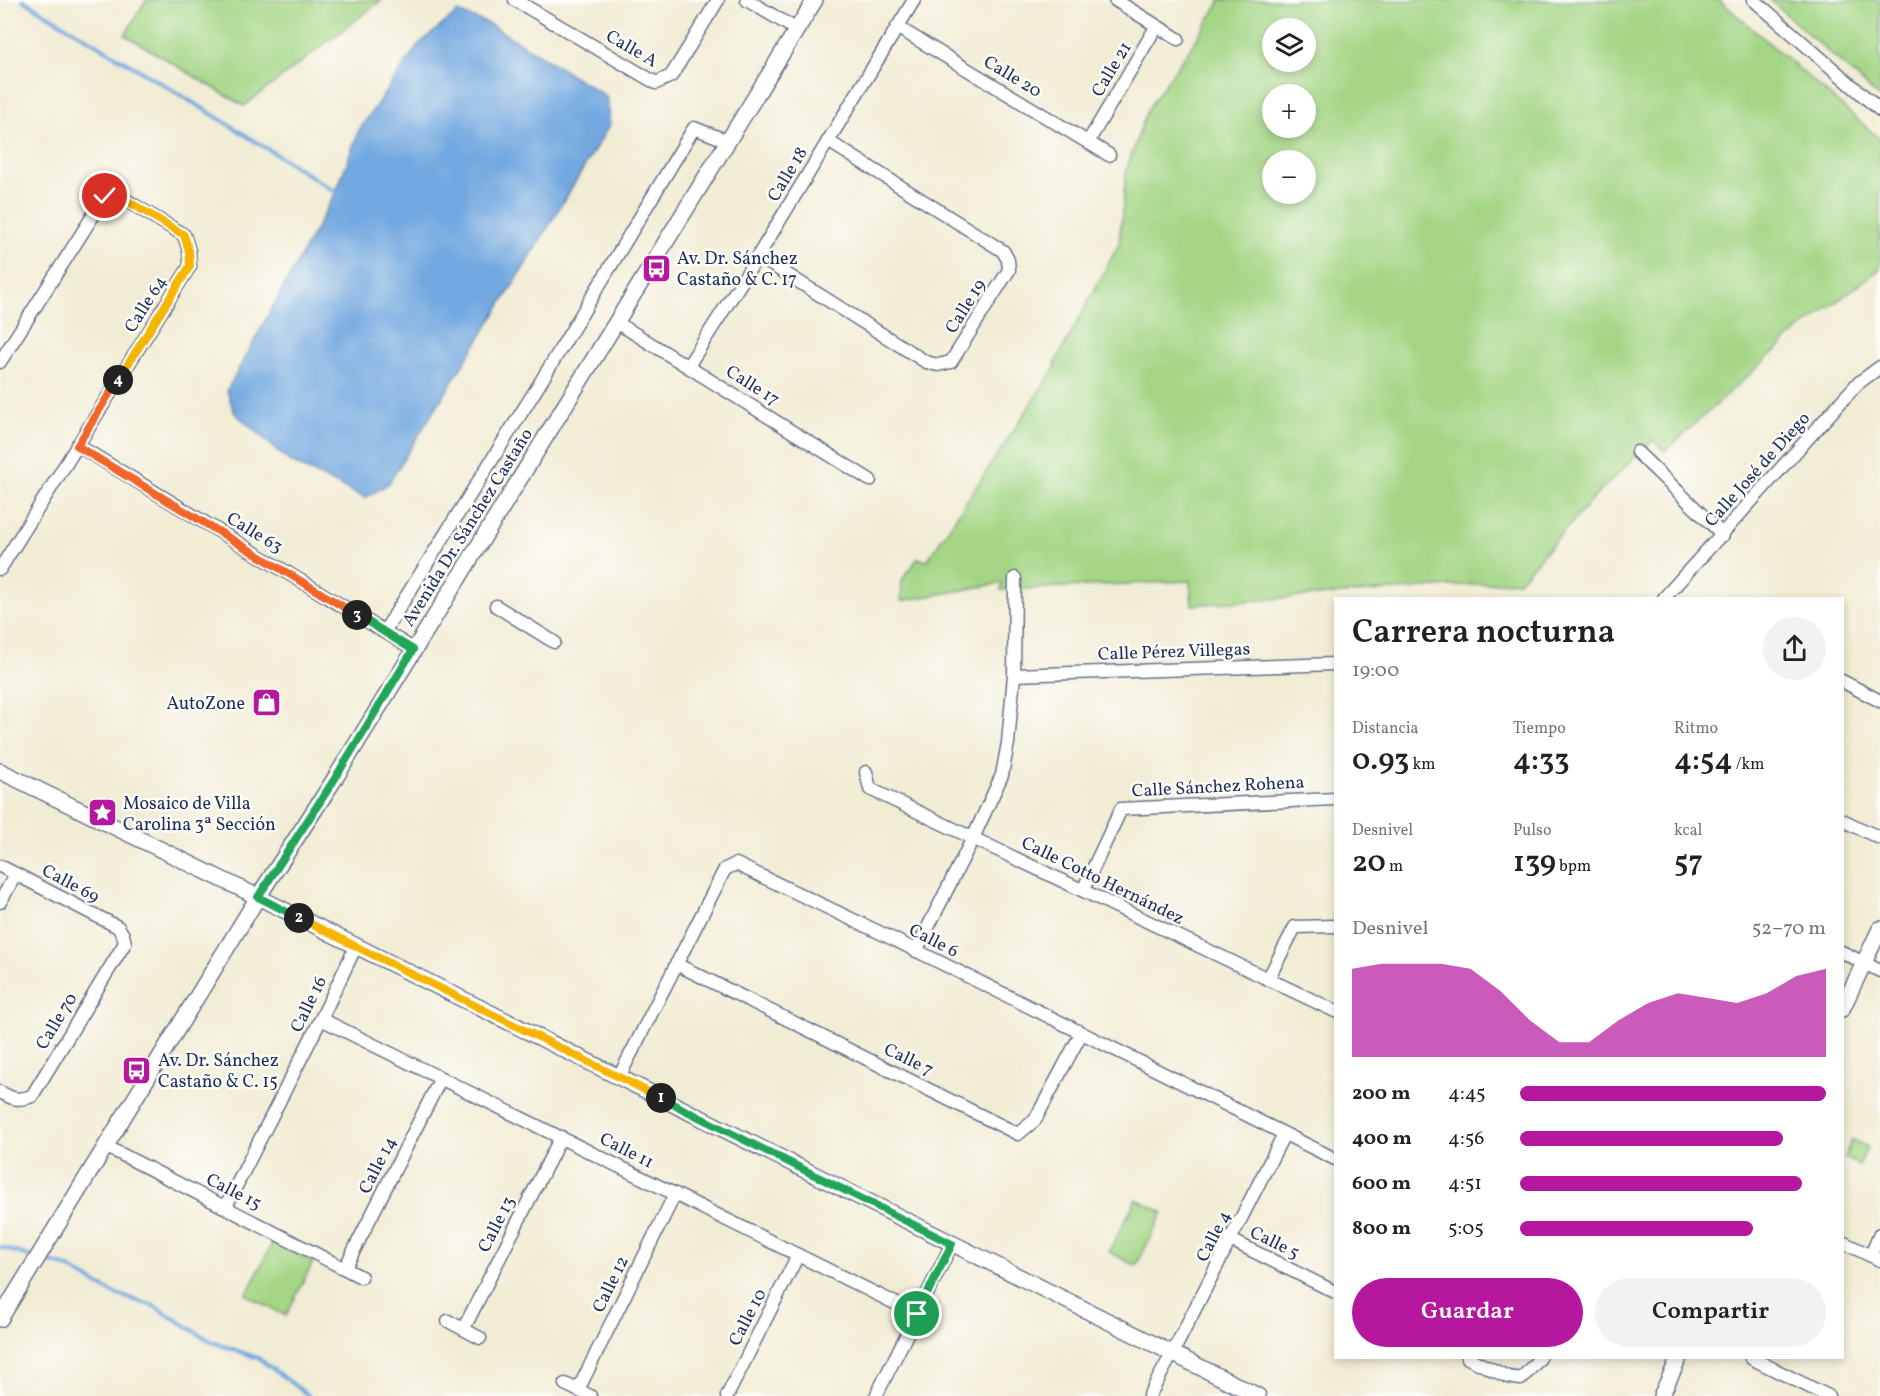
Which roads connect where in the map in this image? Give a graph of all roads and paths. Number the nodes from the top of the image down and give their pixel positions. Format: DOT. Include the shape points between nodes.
graph roads {
  1 [pos="515,0"];
  2 [pos="718,0"];
  3 [pos="747,0"];
  4 [pos="815,0"];
  5 [pos="914,0"];
  6 [pos="1115,0"];
  7 [pos="1754,0"];
  8 [pos="897,27"];
  9 [pos="1156,27"];
  10 [pos="797,30"];
  11 [pos="1178,39"];
  12 [pos="1880,110"];
  13 [pos="728,141"];
  14 [pos="828,141"];
  15 [pos="1088,142"];
  16 [pos="1109,154"];
  17 [pos="758,256"];
  18 [pos="616,322"];
  19 [pos="0,362"];
  20 [pos="688,366"];
  21 [pos="1880,367"];
  22 [pos="77,446"];
  23 [pos="1637,452"];
  24 [pos="870,480"];
  25 [pos="1723,535"];
  26 [pos="0,569"];
  27 [pos="1015,578"];
  28 [pos="1665,597"];
  29 [pos="496,606"];
  30 [pos="384,632"];
  31 [pos="554,642"];
  32 [pos="413,650"];
  33 [pos="1334,664"];
  34 [pos="1014,675"];
  35 [pos="1844,682"];
  36 [pos="1880,701"];
  37 [pos="0,771"];
  38 [pos="866,772"];
  39 [pos="1334,799"];
  40 [pos="1844,821"];
  41 [pos="973,838"];
  42 [pos="1880,838"];
  43 [pos="0,866"];
  44 [pos="16,874"];
  45 [pos="1083,890"];
  46 [pos="258,897"];
  47 [pos="0,902"];
  48 [pos="1334,926"];
  49 [pos="1880,929"];
  50 [pos="123,935"];
  51 [pos="356,946"];
  52 [pos="916,951"];
  53 [pos="1844,953"];
  54 [pos="1864,963"];
  55 [pos="676,964"];
  56 [pos="1880,970"];
  57 [pos="1268,979"];
  58 [pos="1844,1006"];
  59 [pos="1334,1011"];
  60 [pos="321,1019"];
  61 [pos="1081,1034"];
  62 [pos="619,1077"];
  63 [pos="441,1078"];
  64 [pos="0,1092"];
  65 [pos="1284,1134"];
  66 [pos="561,1137"];
  67 [pos="107,1146"];
  68 [pos="1334,1159"];
  69 [pos="675,1194"];
  70 [pos="226,1206"];
  71 [pos="1880,1234"];
  72 [pos="1231,1240"];
  73 [pos="1844,1243"];
  74 [pos="952,1244"];
  75 [pos="798,1255"];
  76 [pos="1875,1257"];
  77 [pos="345,1268"];
  78 [pos="361,1277"];
  79 [pos="1334,1292"];
  80 [pos="917,1314"];
  81 [pos="0,1319"];
  82 [pos="448,1321"];
  83 [pos="464,1328"];
  84 [pos="480,1338"];
  85 [pos="1172,1354"];
  86 [pos="1470,1359"];
  87 [pos="1539,1359"];
  88 [pos="1679,1359"];
  89 [pos="1753,1359"];
  90 [pos="565,1384"];
  91 [pos="1810,1392"];
  92 [pos="584,1393"];
  93 [pos="727,1396"];
  94 [pos="876,1396"];
  95 [pos="1149,1396"];
  96 [pos="1258,1396"];
  97 [pos="1661,1396"];
  98 [pos="1828,1396"];
  1 -- 2 [label="street, Calle A" via="656,82 671,76"];
  3 -- 10 [label="street"];
  4 -- 10 [label="street, Avenida Dr. Sánchez Castaño"];
  5 -- 8 [label="street, Calle 18"];
  6 -- 9 [label="street"];
  7 -- 12 [label="street"];
  8 -- 14 [label="street, Calle 18"];
  8 -- 15 [label="street, Calle 20"];
  9 -- 11 [label="street"];
  9 -- 15 [label="street, Calle 21"];
  10 -- 13 [label="street, Avenida Dr. Sánchez Castaño"];
  13 -- 18 [label="street, Avenida Dr. Sánchez Castaño"];
  13 -- 30 [label="street" via="694,128"];
  14 -- 17 [label="street, Calle 18"];
  14 -- 17 [label="street, Calle 19" via="1003,251 1009,270 951,362 938,365 926,362"];
  15 -- 16 [label="street, Calle 20"];
  17 -- 20 [label="street, Calle 18"];
  18 -- 20 [label="street, Calle 17"];
  18 -- 32 [label="street, Avenida Dr. Sánchez Castaño"];
  19 -- 22 [label="street, Calle 64" via="105,196 119,196 184,235 190,266"];
  20 -- 24 [label="street, Calle 17"];
  21 -- 25 [label="street, Calle José de Diego" via="1857,384"];
  22 -- 26 [label="street, Calle 64"];
  22 -- 30 [label="street, Calle 63"];
  23 -- 25 [label="street"];
  25 -- 28 [label="street, Calle José de Diego"];
  27 -- 34 [label="street"];
  29 -- 31 [label="street"];
  30 -- 32 [label="street, Calle 63"];
  32 -- 46 [label="street, Avenida Dr. Sánchez Castaño"];
  33 -- 34 [label="street, Calle Pérez Villegas"];
  34 -- 41 [label="street" via="1002,775"];
  35 -- 36 [label="street"];
  37 -- 46 [label="street"];
  38 -- 41 [label="street, Calle Cotto Hernández" via="870,789"];
  39 -- 45 [label="street, Calle Sánchez Rohena" via="1121,809"];
  40 -- 42 [label="street"];
  41 -- 45 [label="street, Calle Cotto Hernández"];
  41 -- 52 [label="street"];
  43 -- 44 [label="street, Calle 69"];
  44 -- 47 [label="street"];
  44 -- 50 [label="street, Calle 69" via="118,927"];
  45 -- 57 [label="street, Calle Cotto Hernández"];
  46 -- 51 [label="street"];
  46 -- 67 [label="street, Avenida Dr. Sánchez Castaño"];
  48 -- 57 [label="street" via="1295,927"];
  49 -- 54 [label="street"];
  50 -- 64 [label="street, Calle 70" via="124,943 32,1096 13,1099"];
  51 -- 60 [label="street, Calle 16"];
  51 -- 62 [label="street"];
  52 -- 55 [label="street, Calle 6" via="736,864 725,869"];
  52 -- 61 [label="street, Calle 6"];
  53 -- 54 [label="street"];
  54 -- 56 [label="street"];
  54 -- 58 [label="street"];
  55 -- 61 [label="street, Calle 7" via="1018,1134 1035,1120"];
  55 -- 62 [label="street, Calle 6"];
  57 -- 59 [label="street, Calle Cotto Hernández"];
  60 -- 63 [label="street, Calle 11"];
  60 -- 70 [label="street, Calle 16"];
  61 -- 65 [label="street, Calle 6"];
  62 -- 74 [label="street"];
  63 -- 66 [label="street, Calle 11"];
  63 -- 77 [label="street, Calle 14"];
  65 -- 68 [label="street, Calle 6"];
  65 -- 72 [label="street, Calle 4"];
  66 -- 69 [label="street, Calle 11"];
  66 -- 83 [label="street, Calle 13"];
  67 -- 70 [label="street, Calle 15"];
  67 -- 81 [label="street, Avenida Dr. Sánchez Castaño"];
  69 -- 75 [label="street, Calle 11"];
  69 -- 92 [label="street, Calle 12"];
  70 -- 77 [label="street, Calle 15"];
  71 -- 76 [label="street"];
  72 -- 79 [label="street, Calle 5"];
  72 -- 85 [label="street, Calle 4"];
  73 -- 76 [label="street"];
  74 -- 80 [label="street"];
  74 -- 85 [label="street"];
  75 -- 80 [label="street, Calle 11"];
  75 -- 93 [label="street, Calle 10"];
  77 -- 78 [label="street, Calle 15"];
  80 -- 94 [label="street"];
  82 -- 83 [label="street"];
  83 -- 84 [label="street"];
  85 -- 95 [label="street, Calle 4"];
  85 -- 96 [label="street"];
  86 -- 87 [label="street" via="1521,1379"];
  88 -- 97 [label="street"];
  89 -- 91 [label="street"];
  90 -- 92 [label="street"];
  91 -- 98 [label="street"];
}
